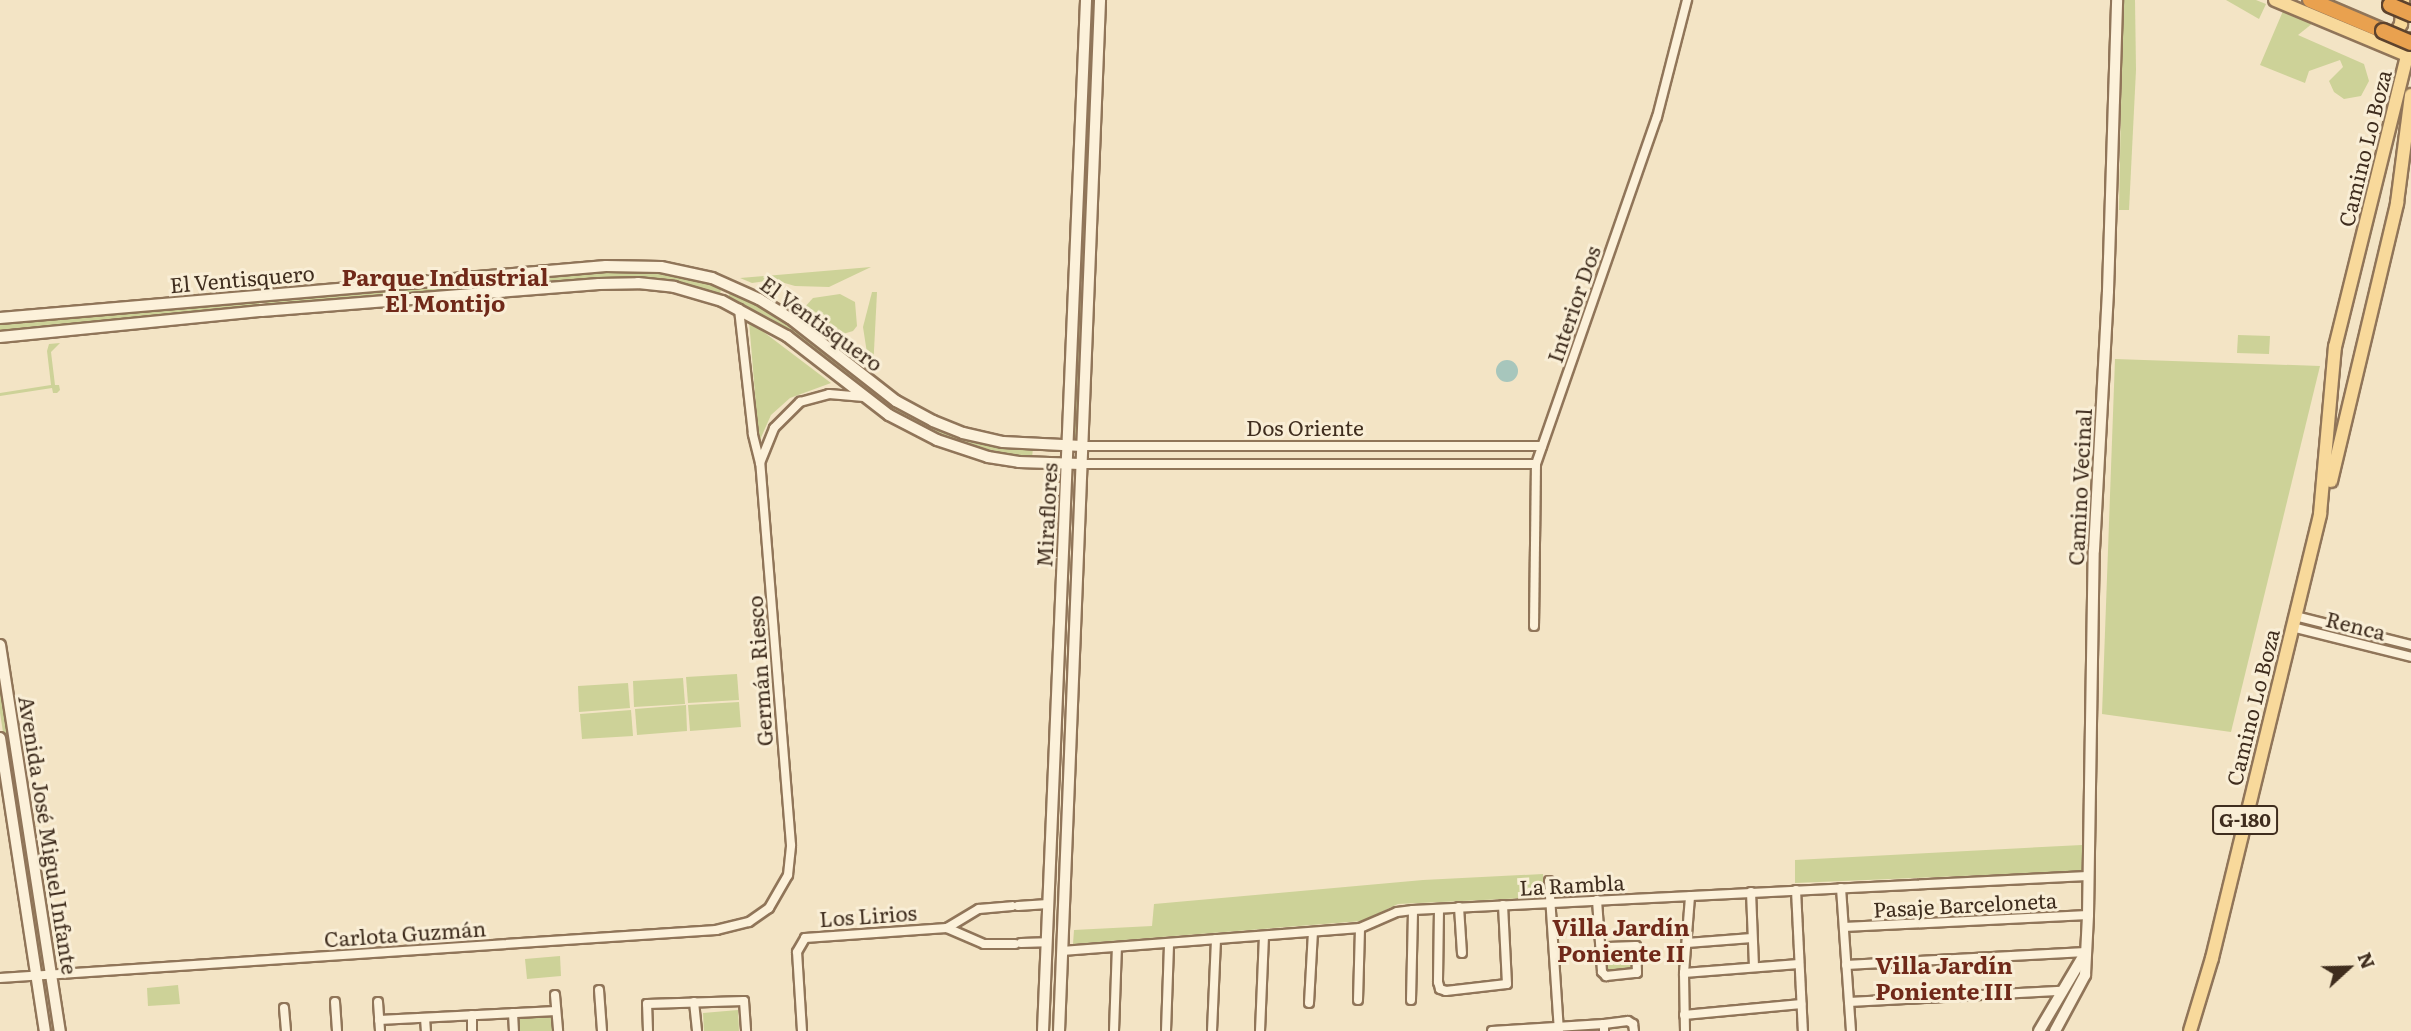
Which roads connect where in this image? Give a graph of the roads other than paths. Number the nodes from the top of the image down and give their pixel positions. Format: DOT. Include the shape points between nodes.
graph roads {
  1 [pos="1086,0"];
  2 [pos="1100,0"];
  3 [pos="1687,0"];
  4 [pos="2117,0"];
  5 [pos="2276,0"];
  6 [pos="2310,0"];
  7 [pos="2391,2"];
  8 [pos="2411,14"];
  9 [pos="2387,47"];
  10 [pos="2410,48"];
  11 [pos="2411,95"];
  12 [pos="2356,262"];
  13 [pos="2382,270"];
  14 [pos="535,272"];
  15 [pos="1089,285"];
  16 [pos="1075,286"];
  17 [pos="536,288"];
  18 [pos="261,295"];
  19 [pos="739,309"];
  20 [pos="262,311"];
  21 [pos="0,318"];
  22 [pos="0,337"];
  23 [pos="864,397"];
  24 [pos="1041,444"];
  25 [pos="1068,446"];
  26 [pos="1082,446"];
  27 [pos="1542,446"];
  28 [pos="760,463"];
  29 [pos="1039,463"];
  30 [pos="1068,464"];
  31 [pos="1081,464"];
  32 [pos="1536,464"];
  33 [pos="2320,514"];
  34 [pos="2293,622"];
  35 [pos="1534,626"];
  36 [pos="2372,636"];
  37 [pos="0,645"];
  38 [pos="2411,645"];
  39 [pos="2369,647"];
  40 [pos="2411,657"];
  41 [pos="1054,710"];
  42 [pos="1072,711"];
  43 [pos="0,738"];
  44 [pos="30,837"];
  45 [pos="15,839"];
  46 [pos="788,875"];
  47 [pos="2087,876"];
  48 [pos="1549,881"];
  49 [pos="1841,888"];
  50 [pos="1796,890"];
  51 [pos="1751,892"];
  52 [pos="1690,896"];
  53 [pos="1597,900"];
  54 [pos="1551,903"];
  55 [pos="1048,904"];
  56 [pos="1503,905"];
  57 [pos="1439,908"];
  58 [pos="1459,908"];
  59 [pos="1413,910"];
  60 [pos="2088,915"];
  61 [pos="1844,927"];
  62 [pos="947,928"];
  63 [pos="1360,928"];
  64 [pos="1313,932"];
  65 [pos="1264,936"];
  66 [pos="1752,938"];
  67 [pos="1216,939"];
  68 [pos="1046,942"];
  69 [pos="1169,943"];
  70 [pos="1687,943"];
  71 [pos="1117,947"];
  72 [pos="1601,947"];
  73 [pos="1062,951"];
  74 [pos="2086,952"];
  75 [pos="1462,953"];
  76 [pos="1799,964"];
  77 [pos="1846,965"];
  78 [pos="1754,966"];
  79 [pos="1684,973"];
  80 [pos="51,974"];
  81 [pos="37,975"];
  82 [pos="0,978"];
  83 [pos="599,990"];
  84 [pos="2062,991"];
  85 [pos="555,995"];
  86 [pos="1358,1000"];
  87 [pos="1411,1000"];
  88 [pos="335,1002"];
  89 [pos="378,1002"];
  90 [pos="694,1002"];
  91 [pos="1849,1002"];
  92 [pos="1309,1003"];
  93 [pos="1801,1004"];
  94 [pos="284,1008"];
  95 [pos="556,1011"];
  96 [pos="513,1013"];
  97 [pos="471,1015"];
  98 [pos="1684,1015"];
  99 [pos="425,1018"];
  100 [pos="379,1020"];
  101 [pos="1604,1027"];
  102 [pos="1559,1029"];
  103 [pos="1517,1030"];
  104 [pos="45,1031"];
  105 [pos="60,1031"];
  106 [pos="286,1031"];
  107 [pos="337,1031"];
  108 [pos="380,1031"];
  109 [pos="426,1031"];
  110 [pos="472,1031"];
  111 [pos="514,1031"];
  112 [pos="558,1031"];
  113 [pos="602,1031"];
  114 [pos="648,1031"];
  115 [pos="697,1031"];
  116 [pos="746,1031"];
  117 [pos="802,1031"];
  118 [pos="1043,1031"];
  119 [pos="1059,1031"];
  120 [pos="1114,1031"];
  121 [pos="1166,1031"];
  122 [pos="1212,1031"];
  123 [pos="1260,1031"];
  124 [pos="1492,1031"];
  125 [pos="1634,1031"];
  126 [pos="1685,1031"];
  127 [pos="1803,1031"];
  128 [pos="1851,1031"];
  129 [pos="2029,1031"];
  130 [pos="2039,1031"];
  131 [pos="2055,1031"];
  132 [pos="2190,1031"];
  1 -- 16 [label="main road, Miraflores"];
  2 -- 15 [label="main road, Miraflores"];
  3 -- 27 [label="street, Interior Dos" via="1657,117"];
  4 -- 47 [label="street, Camino Vecinal" via="2094,550"];
  5 -- 9 [label="main road"];
  6 -- 10 [label="highway, bridge" via="2383,31"];
  7 -- 8 [label="highway, bridge"];
  7 -- 9 [label="main road" via="2401,24"];
  9 -- 10 [label="main road"];
  10 -- 12 [label="main road, Camino Lo Boza / G-180"];
  11 -- 13 [label="main road, Camino Lo Boza / G-180" via="2398,203"];
  12 -- 13 [label="main road" via="2367,274"];
  12 -- 33 [label="main road, Camino Lo Boza / G-180" via="2332,362"];
  13 -- 33 [label="main road, Camino Lo Boza / G-180"];
  14 -- 17 [label="street"];
  14 -- 18 [label="street, El Ventisquero"];
  14 -- 24 [label="street, El Ventisquero" via="644,266 712,278 775,308 896,401 933,421 1003,442"];
  15 -- 16 [label="main road"];
  15 -- 26 [label="main road, Miraflores"];
  16 -- 25 [label="main road, Miraflores"];
  17 -- 19 [label="street, El Ventisquero" via="638,283 674,287"];
  17 -- 20 [label="street, El Ventisquero"];
  18 -- 20 [label="street"];
  18 -- 21 [label="street, El Ventisquero"];
  19 -- 23 [label="street, El Ventisquero" via="787,336"];
  19 -- 28 [label="street, Germán Riesco"];
  20 -- 22 [label="street, El Ventisquero"];
  23 -- 28 [label="street, Germán Riesco" via="829,394 794,406 775,428"];
  23 -- 29 [label="street, El Ventisquero" via="946,444 988,457"];
  24 -- 25 [label="street, El Ventisquero"];
  24 -- 29 [label="street"];
  25 -- 26 [label="street, Dos Oriente"];
  25 -- 30 [label="main road, Miraflores"];
  26 -- 27 [label="street, Dos Oriente"];
  26 -- 31 [label="main road, Miraflores"];
  27 -- 32 [label="street, Interior Dos"];
  28 -- 46 [label="street, Germán Riesco" via="791,845"];
  29 -- 30 [label="street, El Ventisquero"];
  30 -- 31 [label="street, Dos Oriente"];
  30 -- 41 [label="main road, Miraflores"];
  31 -- 32 [label="street, Dos Oriente"];
  31 -- 42 [label="main road, Miraflores"];
  32 -- 35 [label="street, Interior Dos"];
  33 -- 34 [label="main road, Camino Lo Boza / G-180"];
  34 -- 36 [label="street, Renca"];
  34 -- 39 [label="street, Renca"];
  34 -- 132 [label="main road, Camino Lo Boza / G-180" via="2212,958"];
  36 -- 38 [label="street, Renca"];
  36 -- 39 [label="street"];
  37 -- 44 [label="street, Avenida José Miguel Infante"];
  39 -- 40 [label="street, Renca"];
  41 -- 42 [label="main road"];
  41 -- 55 [label="main road, Miraflores"];
  42 -- 73 [label="main road, Miraflores"];
  43 -- 45 [label="street, Avenida José Miguel Infante"];
  44 -- 45 [label="street" via="23,842"];
  44 -- 80 [label="street, Avenida José Miguel Infante"];
  45 -- 81 [label="street, Avenida José Miguel Infante"];
  46 -- 80 [label="street, Carlota Guzmán" via="779,896 763,913 724,929"];
  47 -- 49 [label="street, La Rambla"];
  47 -- 60 [label="street, Camino Vecinal"];
  48 -- 54 [label="street"];
  49 -- 50 [label="street, La Rambla"];
  49 -- 61 [label="street"];
  50 -- 51 [label="street, La Rambla"];
  50 -- 76 [label="street"];
  51 -- 52 [label="street, La Rambla"];
  51 -- 66 [label="street"];
  52 -- 53 [label="street, La Rambla"];
  52 -- 70 [label="street"];
  53 -- 54 [label="street, La Rambla"];
  53 -- 72 [label="street"];
  54 -- 56 [label="street, La Rambla"];
  54 -- 102 [label="street"];
  55 -- 62 [label="street" via="979,909"];
  55 -- 68 [label="main road, Miraflores"];
  56 -- 57 [label="street" via="1507,984 1440,989"];
  56 -- 58 [label="street, La Rambla"];
  57 -- 58 [label="street, La Rambla"];
  57 -- 59 [label="street, La Rambla"];
  58 -- 75 [label="street"];
  59 -- 63 [label="street, La Rambla"];
  59 -- 87 [label="street"];
  60 -- 61 [label="street, Pasaje Barceloneta"];
  60 -- 74 [label="street, Camino Vecinal"];
  61 -- 77 [label="street"];
  62 -- 68 [label="street" via="984,944"];
  62 -- 117 [label="street, Los Lirios" via="805,938 797,952"];
  63 -- 64 [label="street, La Rambla"];
  63 -- 86 [label="street"];
  64 -- 65 [label="street, La Rambla"];
  64 -- 92 [label="street"];
  65 -- 67 [label="street, La Rambla"];
  65 -- 123 [label="street"];
  66 -- 70 [label="street"];
  66 -- 78 [label="street"];
  67 -- 69 [label="street, La Rambla"];
  67 -- 122 [label="street"];
  68 -- 118 [label="main road, Miraflores"];
  69 -- 71 [label="street, La Rambla"];
  69 -- 121 [label="street"];
  70 -- 79 [label="street"];
  71 -- 73 [label="street, La Rambla"];
  71 -- 120 [label="street"];
  72 -- 72 [label="street" via="1633,945 1638,949 1637,973 1604,975"];
  73 -- 119 [label="main road, Miraflores"];
  74 -- 77 [label="street"];
  74 -- 84 [label="street"];
  74 -- 131 [label="street, Camino Vecinal" via="2085,975"];
  76 -- 78 [label="street"];
  76 -- 93 [label="street"];
  77 -- 91 [label="street"];
  78 -- 79 [label="street"];
  79 -- 98 [label="street"];
  80 -- 81 [label="street, Carlota Guzmán"];
  80 -- 105 [label="street, Avenida José Miguel Infante"];
  81 -- 82 [label="street, Carlota Guzmán"];
  81 -- 104 [label="street, Avenida José Miguel Infante"];
  83 -- 113 [label="street"];
  84 -- 91 [label="street"];
  84 -- 130 [label="street"];
  85 -- 95 [label="street"];
  88 -- 107 [label="street"];
  89 -- 100 [label="street"];
  90 -- 114 [label="street" via="647,1004"];
  90 -- 115 [label="street"];
  90 -- 116 [label="street" via="744,1000"];
  91 -- 128 [label="street"];
  93 -- 98 [label="street"];
  93 -- 127 [label="street"];
  94 -- 106 [label="street"];
  95 -- 96 [label="street"];
  95 -- 112 [label="street"];
  96 -- 97 [label="street"];
  96 -- 111 [label="street"];
  97 -- 99 [label="street"];
  97 -- 110 [label="street"];
  98 -- 126 [label="street"];
  99 -- 100 [label="street"];
  99 -- 109 [label="street"];
  100 -- 108 [label="street"];
  101 -- 102 [label="street"];
  101 -- 125 [label="street" via="1631,1021"];
  102 -- 103 [label="street"];
  103 -- 124 [label="street"];
  129 -- 130 [label="street"];
}
